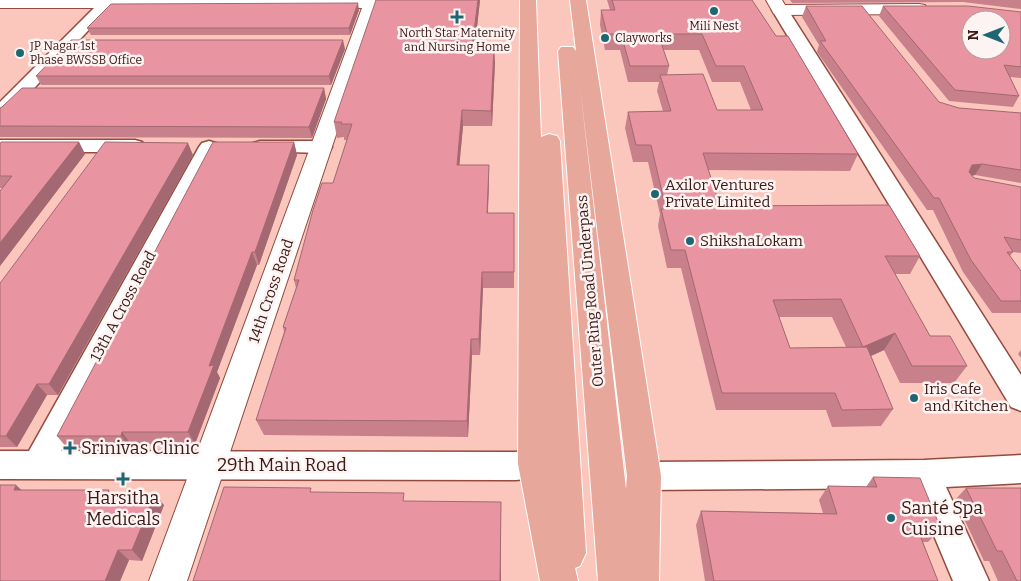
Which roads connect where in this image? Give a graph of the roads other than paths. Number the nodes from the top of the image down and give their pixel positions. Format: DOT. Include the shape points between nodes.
graph roads {
  1 [pos="528,0"];
  2 [pos="542,0"];
  3 [pos="562,0"];
  4 [pos="578,0"];
  5 [pos="66,1"];
  6 [pos="373,1"];
  7 [pos="0,3"];
  8 [pos="19,3"];
  9 [pos="107,3"];
  10 [pos="777,5"];
  11 [pos="933,9"];
  12 [pos="864,10"];
  13 [pos="0,19"];
  14 [pos="876,25"];
  15 [pos="70,42"];
  16 [pos="90,42"];
  17 [pos="21,92"];
  18 [pos="40,92"];
  19 [pos="0,113"];
  20 [pos="0,146"];
  21 [pos="104,146"];
  22 [pos="152,146"];
  23 [pos="322,147"];
  24 [pos="87,170"];
  25 [pos="1021,399"];
  26 [pos="535,464"];
  27 [pos="0,465"];
  28 [pos="38,465"];
  29 [pos="209,465"];
  30 [pos="1021,470"];
  31 [pos="924,474"];
  32 [pos="644,476"];
  33 [pos="168,581"];
  34 [pos="559,581"];
  35 [pos="568,581"];
  36 [pos="617,581"];
  37 [pos="640,581"];
  38 [pos="971,581"];
  1 -- 26 [label="highway"];
  2 -- 35 [label="highway, Outer Ring Road Underpass"];
  3 -- 36 [label="highway, Outer Ring Road Underpass"];
  4 -- 32 [label="highway"];
  5 -- 8 [label="street"];
  5 -- 9 [label="street"];
  6 -- 9 [label="street"];
  6 -- 23 [label="street, 14th Cross Road" via="349,42 332,92"];
  7 -- 8 [label="street"];
  8 -- 13 [label="street"];
  9 -- 15 [label="street"];
  10 -- 12 [label="street"];
  10 -- 25 [label="street"];
  11 -- 12 [label="street"];
  12 -- 14 [label="street"];
  15 -- 16 [label="street"];
  15 -- 17 [label="street"];
  17 -- 18 [label="street"];
  17 -- 19 [label="street"];
  20 -- 21 [label="street"];
  21 -- 22 [label="street"];
  21 -- 24 [label="street"];
  23 -- 28 [label="street, 13th A Cross Road" via="216,147"];
  23 -- 29 [label="street, 14th Cross Road"];
  26 -- 29 [label="street, 29th Main Road"];
  26 -- 34 [label="highway"];
  27 -- 28 [label="street, 29th Main Road"];
  28 -- 29 [label="street, 29th Main Road"];
  29 -- 33 [label="street, 14th Cross Road"];
  30 -- 31 [label="street"];
  31 -- 32 [label="street"];
  31 -- 38 [label="street"];
  32 -- 37 [label="highway"];
}
